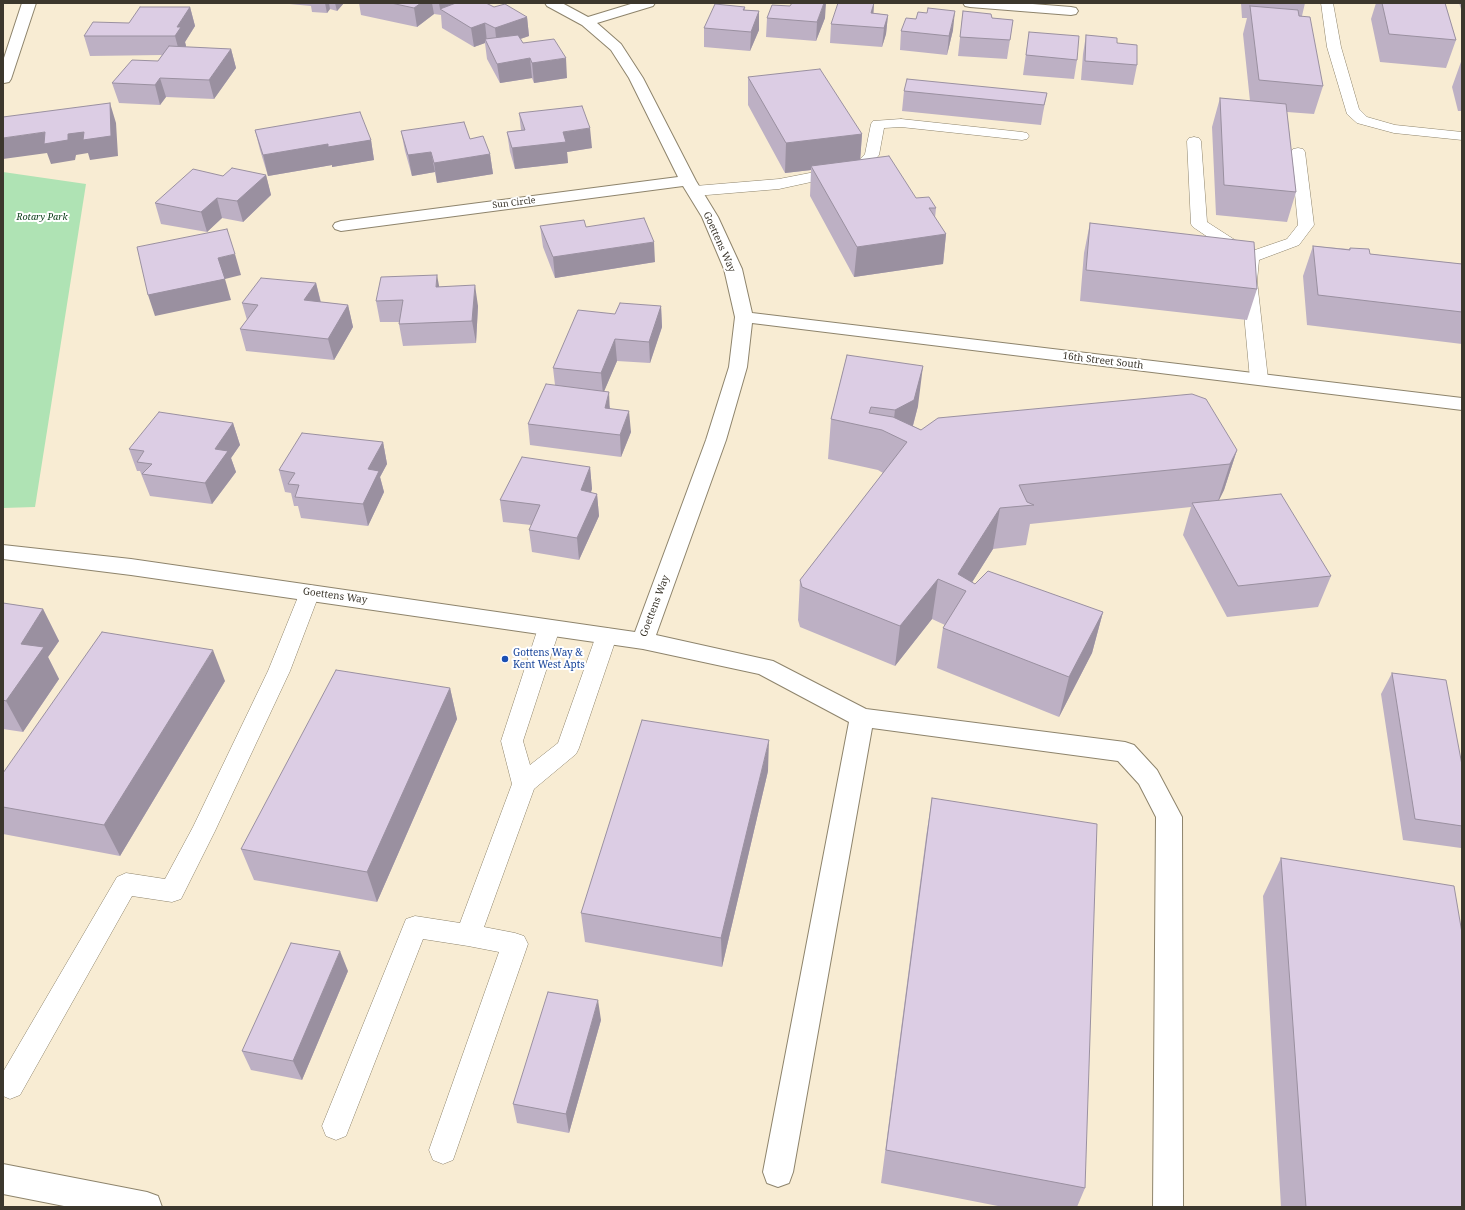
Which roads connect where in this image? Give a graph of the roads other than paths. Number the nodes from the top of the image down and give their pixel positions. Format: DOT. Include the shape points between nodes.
graph roads {
  1 [pos="29,3"];
  2 [pos="552,3"];
  3 [pos="648,3"];
  4 [pos="970,3"];
  5 [pos="1327,3"];
  6 [pos="1071,11"];
  7 [pos="587,22"];
  8 [pos="4,80"];
  9 [pos="1022,136"];
  10 [pos="1462,136"];
  11 [pos="1194,141"];
  12 [pos="1298,152"];
  13 [pos="691,186"];
  14 [pos="341,226"];
  15 [pos="1251,257"];
  16 [pos="744,318"];
  17 [pos="1259,380"];
  18 [pos="1462,404"];
  19 [pos="3,552"];
  20 [pos="310,592"];
  21 [pos="549,628"];
  22 [pos="606,636"];
  23 [pos="643,641"];
  24 [pos="862,718"];
  25 [pos="524,784"];
  26 [pos="468,935"];
  27 [pos="10,1086"];
  28 [pos="336,1126"];
  29 [pos="443,1150"];
  30 [pos="778,1172"];
  31 [pos="3,1179"];
  32 [pos="147,1207"];
  33 [pos="1168,1207"];
  1 -- 8 [label="street"];
  2 -- 7 [label="street, Goettens Way"];
  3 -- 7 [label="street"];
  4 -- 6 [label="street"];
  5 -- 10 [label="lane" via="1334,47 1352,111 1362,120 1394,129"];
  7 -- 13 [label="street, Goettens Way" via="616,47 636,78"];
  9 -- 13 [label="lane" via="878,124 872,155 861,166 779,184"];
  11 -- 15 [label="lane" via="1199,224 1233,248"];
  12 -- 15 [label="lane" via="1306,225 1293,242"];
  13 -- 14 [label="street, Sun Circle"];
  13 -- 16 [label="street, Goettens Way" via="710,217 733,269"];
  15 -- 17 [label="lane" via="1249,281"];
  16 -- 17 [label="street, 16th Street South"];
  16 -- 23 [label="street, Goettens Way" via="738,366 716,440"];
  17 -- 18 [label="street, 16th Street South"];
  19 -- 20 [label="street, Goettens Way"];
  20 -- 21 [label="street, Goettens Way"];
  20 -- 27 [label="lane" via="279,671 172,891 126,884"];
  21 -- 22 [label="street, Goettens Way"];
  21 -- 25 [label="lane" via="512,741"];
  22 -- 23 [label="street, Goettens Way"];
  22 -- 25 [label="lane" via="568,748"];
  23 -- 24 [label="street" via="765,667"];
  24 -- 30 [label="street"];
  24 -- 33 [label="street" via="1125,752 1148,777 1169,818"];
  25 -- 26 [label="lane"];
  26 -- 28 [label="lane" via="415,927"];
  26 -- 29 [label="lane" via="514,944"];
  31 -- 32 [label="street"];
}
